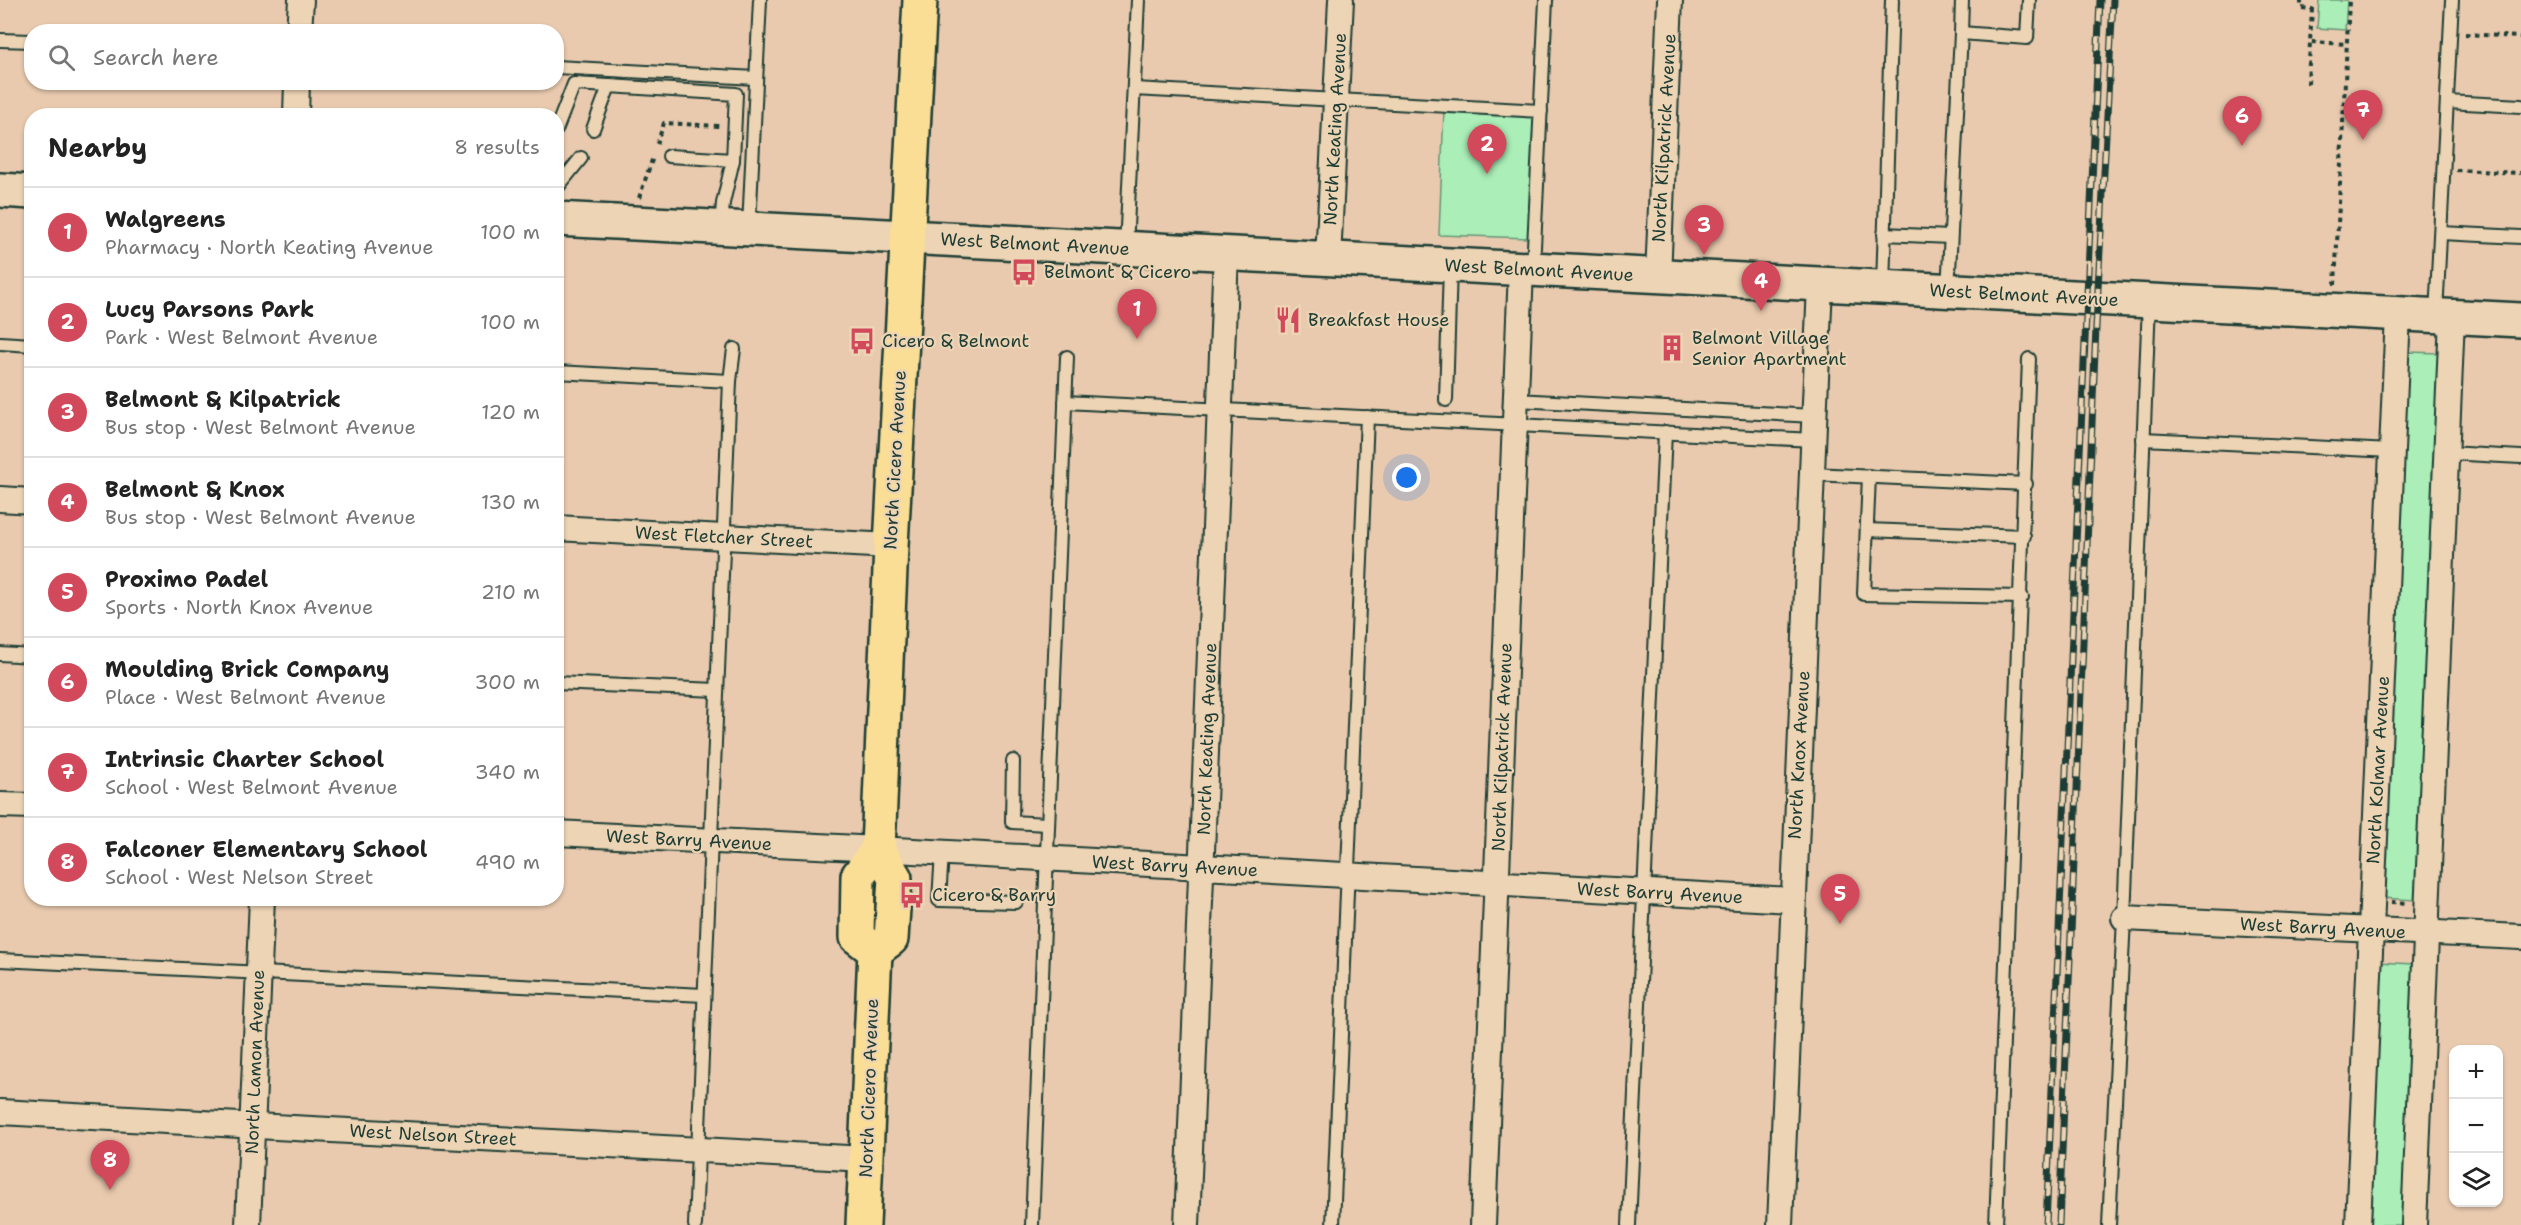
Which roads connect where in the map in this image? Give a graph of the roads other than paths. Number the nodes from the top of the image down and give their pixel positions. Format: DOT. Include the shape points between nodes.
graph roads {
  1 [pos="301,0"];
  2 [pos="760,0"];
  3 [pos="920,0"];
  4 [pos="1138,0"];
  5 [pos="1341,0"];
  6 [pos="1546,0"];
  7 [pos="1670,0"];
  8 [pos="1892,0"];
  9 [pos="1962,0"];
  10 [pos="2029,0"];
  11 [pos="2452,0"];
  12 [pos="300,24"];
  13 [pos="1961,33"];
  14 [pos="0,40"];
  15 [pos="24,41"];
  16 [pos="564,68"];
  17 [pos="756,78"];
  18 [pos="609,86"];
  19 [pos="1134,89"];
  20 [pos="297,90"];
  21 [pos="1336,100"];
  22 [pos="2447,102"];
  23 [pos="2521,106"];
  24 [pos="296,108"];
  25 [pos="564,110"];
  26 [pos="1541,111"];
  27 [pos="593,129"];
  28 [pos="669,156"];
  29 [pos="581,158"];
  30 [pos="733,160"];
  31 [pos="564,179"];
  32 [pos="0,190"];
  33 [pos="24,192"];
  34 [pos="564,219"];
  35 [pos="735,228"];
  36 [pos="2440,233"];
  37 [pos="1884,234"];
  38 [pos="906,237"];
  39 [pos="1950,237"];
  40 [pos="2521,237"];
  41 [pos="1126,249"];
  42 [pos="1226,254"];
  43 [pos="1328,259"];
  44 [pos="1450,265"];
  45 [pos="1527,269"];
  46 [pos="1658,276"];
  47 [pos="1820,284"];
  48 [pos="1882,288"];
  49 [pos="1948,291"];
  50 [pos="2149,301"];
  51 [pos="2398,314"];
  52 [pos="2444,316"];
  53 [pos="2521,321"];
  54 [pos="0,343"];
  55 [pos="24,344"];
  56 [pos="734,349"];
  57 [pos="1067,357"];
  58 [pos="2029,359"];
  59 [pos="564,372"];
  60 [pos="730,381"];
  61 [pos="1446,400"];
  62 [pos="1516,400"];
  63 [pos="1065,402"];
  64 [pos="1220,410"];
  65 [pos="1814,416"];
  66 [pos="1367,417"];
  67 [pos="1515,425"];
  68 [pos="1665,432"];
  69 [pos="2144,439"];
  70 [pos="1813,440"];
  71 [pos="2392,451"];
  72 [pos="2446,453"];
  73 [pos="2521,457"];
  74 [pos="1812,474"];
  75 [pos="1869,476"];
  76 [pos="2026,484"];
  77 [pos="0,499"];
  78 [pos="24,500"];
  79 [pos="564,528"];
  80 [pos="1867,530"];
  81 [pos="2024,536"];
  82 [pos="724,537"];
  83 [pos="891,546"];
  84 [pos="2022,597"];
  85 [pos="0,654"];
  86 [pos="24,656"];
  87 [pos="564,682"];
  88 [pos="717,690"];
  89 [pos="1013,761"];
  90 [pos="0,805"];
  91 [pos="24,806"];
  92 [pos="1047,824"];
  93 [pos="564,833"];
  94 [pos="711,841"];
  95 [pos="878,849"];
  96 [pos="942,853"];
  97 [pos="1046,858"];
  98 [pos="1202,867"];
  99 [pos="1348,876"];
  100 [pos="1496,884"];
  101 [pos="1644,892"];
  102 [pos="1793,900"];
  103 [pos="1016,902"];
  104 [pos="262,906"];
  105 [pos="2124,918"];
  106 [pos="2371,930"];
  107 [pos="2426,933"];
  108 [pos="2521,937"];
  109 [pos="0,960"];
  110 [pos="259,974"];
  111 [pos="704,995"];
  112 [pos="0,1112"];
  113 [pos="252,1125"];
  114 [pos="698,1149"];
  115 [pos="866,1159"];
  116 [pos="248,1225"];
  117 [pos="695,1225"];
  118 [pos="863,1225"];
  119 [pos="1032,1225"];
  120 [pos="1187,1225"];
  121 [pos="1334,1225"];
  122 [pos="1483,1225"];
  123 [pos="1629,1225"];
  124 [pos="1780,1225"];
  125 [pos="1996,1225"];
  126 [pos="2109,1225"];
  127 [pos="2358,1225"];
  128 [pos="2414,1225"];
  1 -- 12 [label="street"];
  2 -- 17 [label="lane"];
  3 -- 38 [label="main road, North Cicero Avenue"];
  4 -- 19 [label="lane"];
  5 -- 21 [label="street, North Keating Avenue"];
  6 -- 26 [label="lane"];
  7 -- 46 [label="street, North Kilpatrick Avenue"];
  8 -- 37 [label="lane"];
  9 -- 13 [label="lane"];
  10 -- 13 [label="lane" via="2027,38"];
  11 -- 22 [label="lane"];
  13 -- 39 [label="lane"];
  14 -- 15 [label="lane"];
  16 -- 17 [label="lane"];
  17 -- 35 [label="lane"];
  18 -- 25 [label="lane" via="574,84"];
  18 -- 27 [label="lane"];
  18 -- 30 [label="lane" via="736,94"];
  19 -- 21 [label="lane"];
  19 -- 41 [label="lane"];
  20 -- 24 [label="street"];
  21 -- 26 [label="lane"];
  21 -- 43 [label="street, North Keating Avenue"];
  22 -- 23 [label="lane"];
  22 -- 36 [label="lane"];
  26 -- 45 [label="lane"];
  28 -- 30 [label="lane"];
  29 -- 31 [label="lane"];
  30 -- 35 [label="lane" via="723,202"];
  32 -- 33 [label="main road"];
  34 -- 35 [label="main road, West Belmont Avenue"];
  35 -- 38 [label="main road, West Belmont Avenue"];
  36 -- 40 [label="lane"];
  36 -- 52 [label="lane"];
  37 -- 39 [label="lane"];
  37 -- 48 [label="lane"];
  38 -- 41 [label="main road, West Belmont Avenue"];
  38 -- 83 [label="main road, North Cicero Avenue"];
  39 -- 49 [label="lane"];
  41 -- 42 [label="main road, West Belmont Avenue"];
  42 -- 43 [label="main road, West Belmont Avenue"];
  42 -- 64 [label="street, North Keating Avenue"];
  43 -- 44 [label="main road, West Belmont Avenue"];
  44 -- 45 [label="main road, West Belmont Avenue"];
  44 -- 61 [label="lane"];
  45 -- 46 [label="main road, West Belmont Avenue"];
  45 -- 62 [label="street, North Kilpatrick Avenue"];
  46 -- 47 [label="main road, West Belmont Avenue"];
  47 -- 48 [label="main road, West Belmont Avenue"];
  47 -- 65 [label="street, North Knox Avenue"];
  48 -- 49 [label="main road, West Belmont Avenue"];
  49 -- 50 [label="main road, West Belmont Avenue"];
  50 -- 51 [label="main road, West Belmont Avenue"];
  50 -- 69 [label="lane"];
  51 -- 52 [label="main road, West Belmont Avenue"];
  51 -- 71 [label="street, North Kolmar Avenue"];
  52 -- 53 [label="main road, West Belmont Avenue"];
  52 -- 72 [label="street"];
  54 -- 55 [label="lane"];
  56 -- 60 [label="lane"];
  57 -- 63 [label="lane"];
  58 -- 76 [label="lane"];
  59 -- 60 [label="lane"];
  60 -- 82 [label="lane"];
  62 -- 65 [label="lane"];
  62 -- 67 [label="street, North Kilpatrick Avenue"];
  63 -- 64 [label="lane"];
  63 -- 92 [label="lane"];
  64 -- 66 [label="lane"];
  64 -- 98 [label="street, North Keating Avenue"];
  65 -- 70 [label="street, North Knox Avenue"];
  66 -- 67 [label="lane"];
  66 -- 99 [label="lane"];
  67 -- 68 [label="lane"];
  67 -- 100 [label="street, North Kilpatrick Avenue"];
  68 -- 70 [label="lane"];
  68 -- 101 [label="lane"];
  69 -- 71 [label="lane"];
  69 -- 105 [label="lane"];
  70 -- 74 [label="street, North Knox Avenue"];
  71 -- 106 [label="street, North Kolmar Avenue"];
  72 -- 73 [label="lane"];
  72 -- 107 [label="street"];
  74 -- 75 [label="lane"];
  74 -- 102 [label="street, North Knox Avenue"];
  75 -- 76 [label="lane"];
  75 -- 80 [label="lane"];
  76 -- 81 [label="lane"];
  77 -- 78 [label="street"];
  79 -- 82 [label="street, West Fletcher Street"];
  80 -- 81 [label="lane"];
  80 -- 84 [label="lane" via="1864,594"];
  81 -- 84 [label="lane"];
  82 -- 83 [label="street, West Fletcher Street"];
  82 -- 88 [label="lane"];
  83 -- 95 [label="main road, North Cicero Avenue"];
  84 -- 125 [label="lane"];
  85 -- 86 [label="lane"];
  87 -- 88 [label="lane"];
  88 -- 94 [label="lane"];
  89 -- 92 [label="lane" via="1012,822"];
  90 -- 91 [label="street"];
  92 -- 97 [label="lane"];
  93 -- 94 [label="street, West Barry Avenue"];
  94 -- 95 [label="street, West Barry Avenue"];
  94 -- 111 [label="lane"];
  95 -- 96 [label="street, West Barry Avenue"];
  95 -- 115 [label="main road, North Cicero Avenue" via="895,878 891,939 875,951"];
  96 -- 97 [label="street, West Barry Avenue"];
  96 -- 103 [label="lane" via="939,900"];
  97 -- 98 [label="street, West Barry Avenue"];
  97 -- 119 [label="lane"];
  98 -- 99 [label="street, West Barry Avenue"];
  98 -- 120 [label="street, North Keating Avenue"];
  99 -- 100 [label="street, West Barry Avenue"];
  99 -- 121 [label="lane"];
  100 -- 101 [label="street, West Barry Avenue"];
  100 -- 122 [label="street, North Kilpatrick Avenue"];
  101 -- 102 [label="street, West Barry Avenue"];
  101 -- 123 [label="lane"];
  102 -- 124 [label="street, North Knox Avenue"];
  104 -- 110 [label="street, North Lamon Avenue"];
  105 -- 106 [label="street, West Barry Avenue"];
  105 -- 126 [label="lane"];
  106 -- 107 [label="street, West Barry Avenue"];
  106 -- 127 [label="street, North Kolmar Avenue"];
  107 -- 108 [label="street, West Barry Avenue"];
  107 -- 128 [label="street"];
  109 -- 110 [label="lane"];
  110 -- 111 [label="lane"];
  110 -- 113 [label="street, North Lamon Avenue"];
  111 -- 114 [label="lane"];
  112 -- 113 [label="street, West Nelson Street"];
  113 -- 114 [label="street, West Nelson Street"];
  113 -- 116 [label="street, North Lamon Avenue"];
  114 -- 115 [label="street, West Nelson Street"];
  114 -- 117 [label="lane"];
  115 -- 118 [label="main road, North Cicero Avenue"];
}
